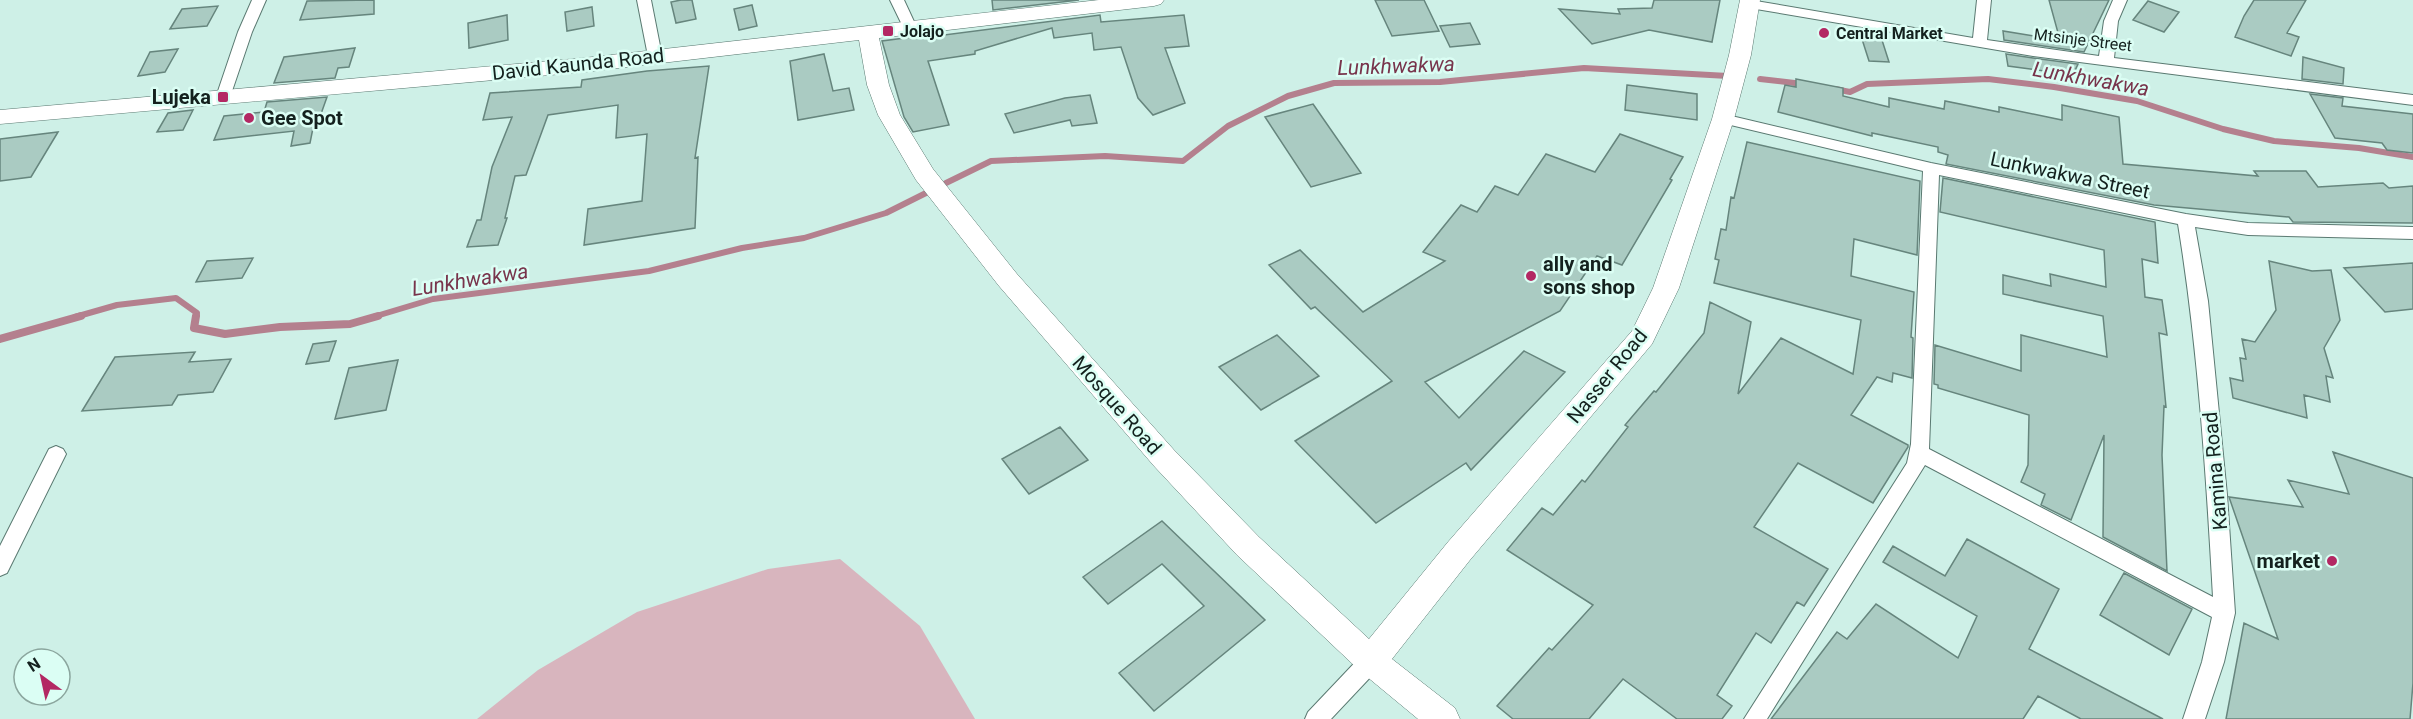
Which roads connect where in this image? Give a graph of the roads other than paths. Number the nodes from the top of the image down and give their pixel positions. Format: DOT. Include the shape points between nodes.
graph roads {
  1 [pos="259,0"];
  2 [pos="644,0"];
  3 [pos="897,0"];
  4 [pos="1154,0"];
  5 [pos="1984,0"];
  6 [pos="2120,0"];
  7 [pos="1750,2"];
  8 [pos="910,28"];
  9 [pos="868,34"];
  10 [pos="1980,43"];
  11 [pos="655,56"];
  12 [pos="2106,61"];
  13 [pos="223,97"];
  14 [pos="2413,100"];
  15 [pos="0,117"];
  16 [pos="1724,119"];
  17 [pos="1931,168"];
  18 [pos="2186,220"];
  19 [pos="2413,233"];
  20 [pos="1919,453"];
  21 [pos="56,454"];
  22 [pos="0,567"];
  23 [pos="2224,613"];
  24 [pos="1371,661"];
  25 [pos="1316,719"];
  26 [pos="1443,719"];
  27 [pos="1755,719"];
  28 [pos="2194,719"];
  1 -- 13 [label="street"];
  2 -- 11 [label="street"];
  3 -- 8 [label="street"];
  4 -- 8 [label="street, David Kaunda Road"];
  5 -- 10 [label="street"];
  6 -- 12 [label="street" via="2110,21"];
  7 -- 10 [label="street, Mtsinje Street"];
  7 -- 16 [label="street, Nasser Road"];
  8 -- 9 [label="street, David Kaunda Road"];
  9 -- 11 [label="street, David Kaunda Road"];
  9 -- 24 [label="street, Mosque Road" via="878,85 889,115 924,174 1008,280 1164,458 1248,546"];
  10 -- 12 [label="street, Mtsinje Street"];
  11 -- 13 [label="street, David Kaunda Road"];
  12 -- 14 [label="street, Mtsinje Street"];
  13 -- 15 [label="street, David Kaunda Road"];
  16 -- 17 [label="street, Lunkwakwa Street"];
  16 -- 24 [label="street, Nasser Road" via="1666,288 1643,337 1459,551"];
  17 -- 18 [label="street, Lunkwakwa Street"];
  17 -- 20 [label="street"];
  18 -- 19 [label="street, Lunkwakwa Street" via="2248,229"];
  18 -- 23 [label="street, Kamina Road" via="2199,301"];
  20 -- 23 [label="street"];
  20 -- 27 [label="street" via="1916,465"];
  21 -- 22 [label="street"];
  23 -- 28 [label="street, Kamina Road"];
  24 -- 25 [label="street"];
  24 -- 26 [label="street, Mosque Road"];
}
